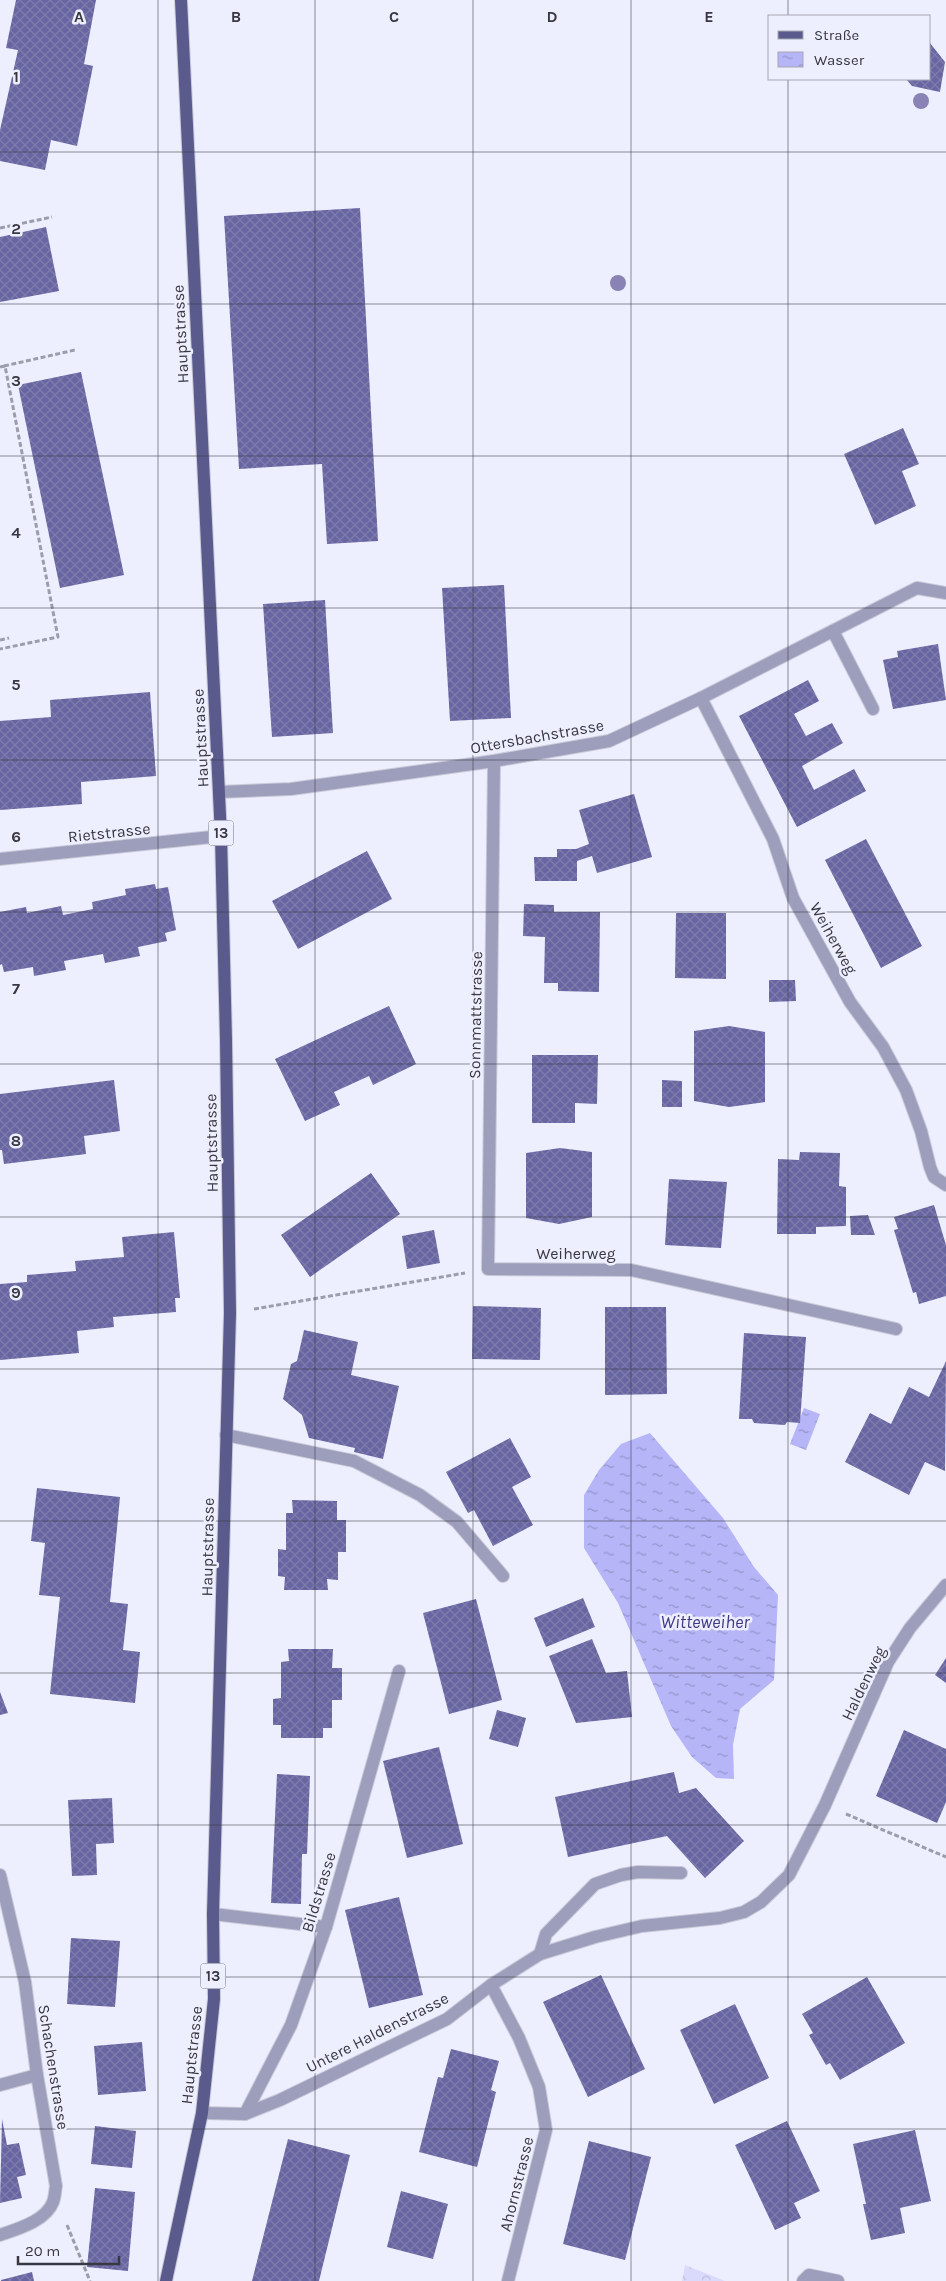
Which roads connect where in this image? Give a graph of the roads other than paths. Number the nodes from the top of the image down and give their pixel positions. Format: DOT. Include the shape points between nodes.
graph roads {
  1 [pos="181,0"];
  2 [pos="946,593"];
  3 [pos="833,631"];
  4 [pos="701,698"];
  5 [pos="873,709"];
  6 [pos="494,761"];
  7 [pos="219,792"];
  8 [pos="221,836"];
  9 [pos="0,859"];
  10 [pos="946,1185"];
  11 [pos="488,1269"];
  12 [pos="896,1329"];
  13 [pos="226,1435"];
  14 [pos="503,1576"];
  15 [pos="946,1585"];
  16 [pos="399,1671"];
  17 [pos="825,1805"];
  18 [pos="681,1873"];
  19 [pos="0,1875"];
  20 [pos="213,1914"];
  21 [pos="326,1927"];
  22 [pos="540,1954"];
  23 [pos="490,1985"];
  24 [pos="37,2075"];
  25 [pos="0,2085"];
  26 [pos="202,2113"];
  27 [pos="245,2114"];
  28 [pos="0,2235"];
  29 [pos="166,2281"];
  30 [pos="508,2281"];
  31 [pos="803,2281"];
  32 [pos="838,2281"];
  1 -- 7 [label="main road, Hauptstrasse / 13"];
  2 -- 3 [label="street, Ottersbachstrasse" via="917,588"];
  3 -- 4 [label="street, Ottersbachstrasse"];
  3 -- 5 [label="street"];
  4 -- 6 [label="street, Ottersbachstrasse" via="609,741"];
  4 -- 10 [label="street, Weiherweg" via="773,838 794,898 850,1002 883,1047 906,1090 934,1177"];
  6 -- 7 [label="street, Ottersbachstrasse" via="291,789"];
  6 -- 11 [label="street, Sonnmattstrasse"];
  7 -- 8 [label="main road, Hauptstrasse / 13"];
  8 -- 9 [label="street, Rietstrasse"];
  8 -- 13 [label="main road, Hauptstrasse / 13" via="230,1313"];
  11 -- 12 [label="street, Weiherweg" via="631,1270"];
  13 -- 14 [label="street" via="354,1461 420,1495 456,1522"];
  13 -- 20 [label="main road, Hauptstrasse / 13"];
  15 -- 17 [label="street, Haldenweg" via="910,1628 888,1662"];
  16 -- 21 [label="street, Bildstrasse"];
  17 -- 22 [label="street, Untere Haldenstrasse" via="789,1875 762,1902 744,1912 720,1918 642,1926"];
  18 -- 22 [label="street" via="638,1872 595,1884 546,1934"];
  19 -- 24 [label="street, Schachenstrasse" via="25,1982"];
  20 -- 21 [label="street"];
  20 -- 26 [label="main road, Hauptstrasse / 13" via="214,1999"];
  21 -- 27 [label="street, Bildstrasse" via="291,2026"];
  22 -- 23 [label="street, Untere Haldenstrasse"];
  23 -- 27 [label="street, Untere Haldenstrasse" via="447,2019"];
  23 -- 30 [label="street, Ahornstrasse" via="519,2038 539,2087 546,2130"];
  24 -- 25 [label="street"];
  24 -- 28 [label="street, Schachenstrasse" via="56,2186 53,2203 24,2227"];
  26 -- 27 [label="street, Untere Haldenstrasse"];
  26 -- 29 [label="main road, Hauptstrasse / 13"];
  31 -- 32 [label="street" via="809,2275"];
}
